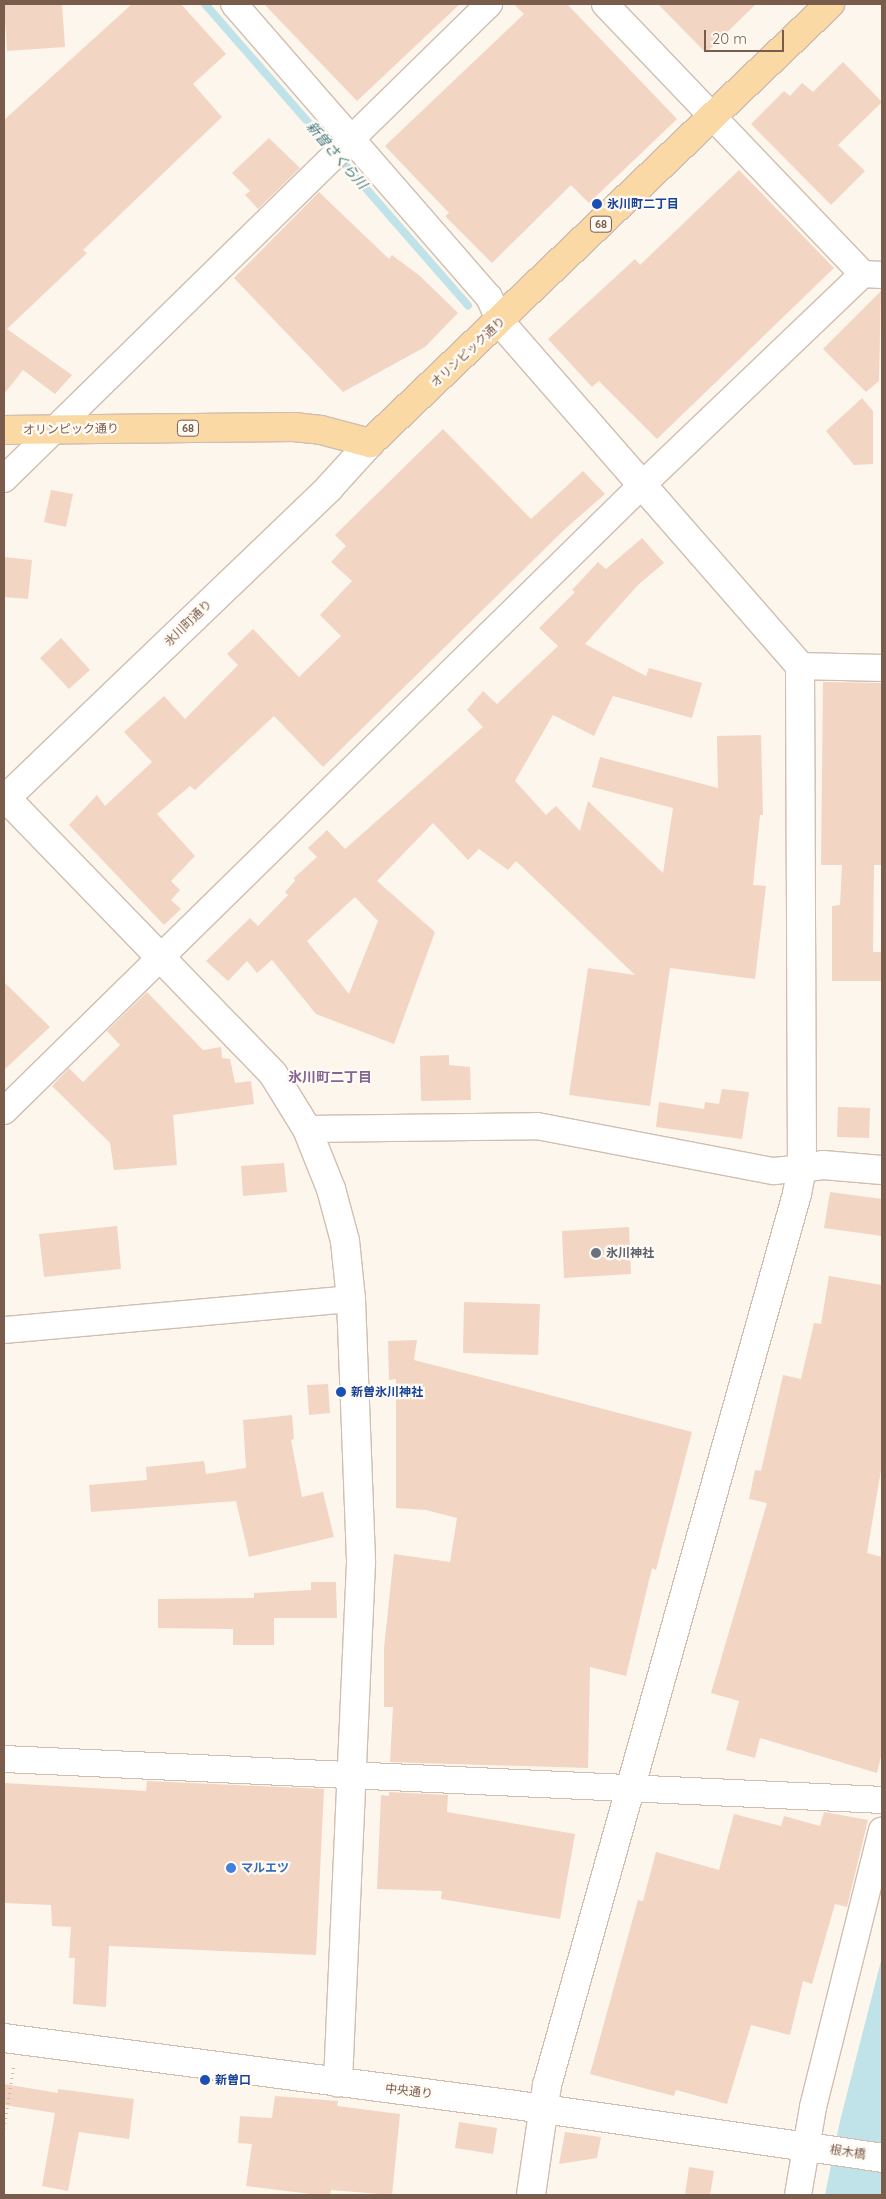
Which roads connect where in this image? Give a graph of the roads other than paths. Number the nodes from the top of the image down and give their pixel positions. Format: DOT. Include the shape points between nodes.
graph roads {
  1 [pos="234,4"];
  2 [pos="488,4"];
  3 [pos="605,4"];
  4 [pos="830,4"];
  5 [pos="713,116"];
  6 [pos="349,139"];
  7 [pos="872,274"];
  8 [pos="500,322"];
  9 [pos="4,430"];
  10 [pos="53,430"];
  11 [pos="370,444"];
  12 [pos="4,478"];
  13 [pos="641,486"];
  14 [pos="800,666"];
  15 [pos="882,668"];
  16 [pos="5,798"];
  17 [pos="160,956"];
  18 [pos="4,1110"];
  19 [pos="308,1129"];
  20 [pos="802,1168"];
  21 [pos="882,1170"];
  22 [pos="351,1299"];
  23 [pos="4,1330"];
  24 [pos="4,1758"];
  25 [pos="349,1774"];
  26 [pos="631,1786"];
  27 [pos="882,1800"];
  28 [pos="882,1830"];
  29 [pos="11,2039"];
  30 [pos="338,2082"];
  31 [pos="544,2110"];
  32 [pos="810,2146"];
  33 [pos="882,2158"];
  34 [pos="530,2195"];
  35 [pos="798,2195"];
  1 -- 6 [label="street"];
  2 -- 6 [label="street"];
  3 -- 5 [label="street"];
  4 -- 5 [label="main road, オリンピック通り / 68"];
  5 -- 7 [label="street"];
  5 -- 8 [label="main road, オリンピック通り / 68"];
  6 -- 8 [label="street" via="489,297"];
  6 -- 10 [label="street"];
  7 -- 13 [label="street"];
  8 -- 11 [label="main road, オリンピック通り / 68"];
  8 -- 13 [label="street"];
  9 -- 10 [label="main road, オリンピック通り / 68"];
  10 -- 11 [label="main road, オリンピック通り / 68" via="294,427 321,430"];
  10 -- 12 [label="street"];
  11 -- 16 [label="street, 氷川町通り" via="322,495"];
  13 -- 14 [label="street"];
  13 -- 17 [label="street"];
  14 -- 15 [label="street"];
  14 -- 20 [label="street"];
  16 -- 17 [label="street"];
  17 -- 18 [label="street"];
  17 -- 19 [label="street" via="272,1074"];
  19 -- 20 [label="street" via="537,1126 774,1171"];
  19 -- 22 [label="street" via="332,1188 345,1241"];
  20 -- 21 [label="street" via="823,1165"];
  20 -- 26 [label="street"];
  22 -- 23 [label="street"];
  22 -- 25 [label="street" via="361,1563"];
  24 -- 25 [label="street"];
  25 -- 26 [label="street"];
  25 -- 30 [label="street"];
  26 -- 27 [label="street"];
  26 -- 31 [label="street" via="547,2085"];
  28 -- 32 [label="street"];
  29 -- 30 [label="street, 中央通り"];
  30 -- 31 [label="street, 中央通り"];
  31 -- 32 [label="street, 中央通り"];
  31 -- 34 [label="street"];
  32 -- 33 [label="street, 根木橋"];
  32 -- 35 [label="street"];
}
